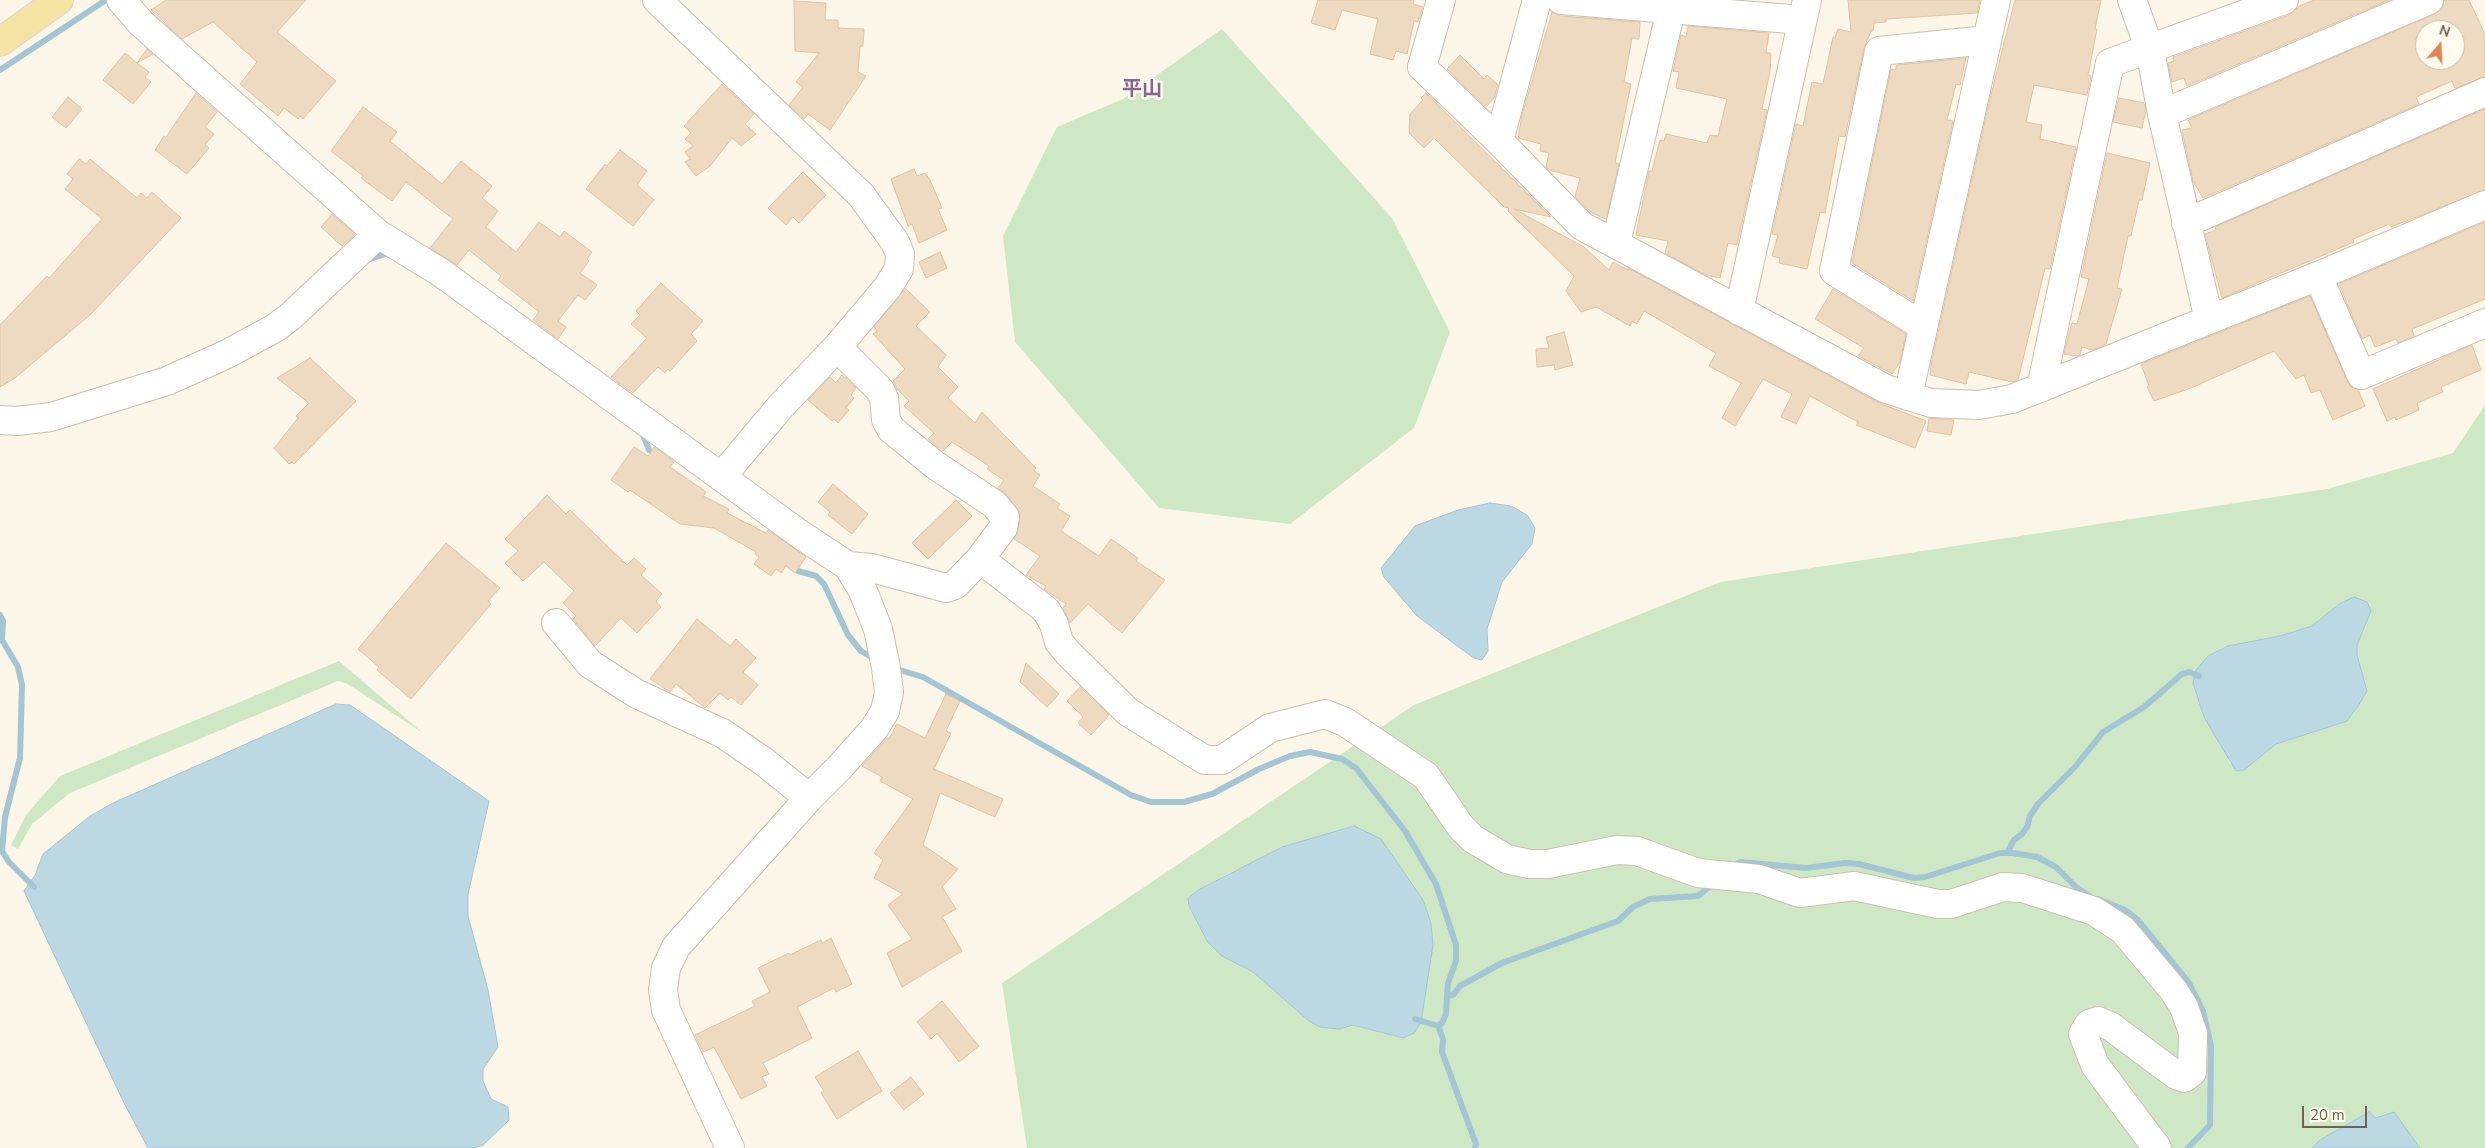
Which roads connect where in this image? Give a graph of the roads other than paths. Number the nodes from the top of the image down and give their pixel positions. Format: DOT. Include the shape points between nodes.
graph roads {
  1 [pos="59,0"];
  2 [pos="121,0"];
  3 [pos="657,0"];
  4 [pos="1441,0"];
  5 [pos="1537,0"];
  6 [pos="1561,0"];
  7 [pos="1996,0"];
  8 [pos="2132,0"];
  9 [pos="2284,0"];
  10 [pos="2429,0"];
  11 [pos="1671,10"];
  12 [pos="1805,10"];
  13 [pos="1987,40"];
  14 [pos="0,42"];
  15 [pos="2150,50"];
  16 [pos="2485,92"];
  17 [pos="2162,114"];
  18 [pos="1500,141"];
  19 [pos="2485,205"];
  20 [pos="2186,223"];
  21 [pos="378,234"];
  22 [pos="1616,243"];
  23 [pos="2318,276"];
  24 [pos="1739,311"];
  25 [pos="2209,320"];
  26 [pos="2485,323"];
  27 [pos="1923,326"];
  28 [pos="837,348"];
  29 [pos="2041,388"];
  30 [pos="1908,396"];
  31 [pos="0,420"];
  32 [pos="722,476"];
  33 [pos="980,559"];
  34 [pos="848,566"];
  35 [pos="556,623"];
  36 [pos="809,798"];
  37 [pos="730,1148"];
  38 [pos="2157,1148"];
  1 -- 14 [label="main road"];
  2 -- 21 [label="street" via="141,23"];
  3 -- 28 [label="street" via="861,195 895,242 900,254 899,269"];
  4 -- 18 [label="street" via="1422,68"];
  5 -- 18 [label="street"];
  6 -- 11 [label="street"];
  7 -- 13 [label="street"];
  8 -- 15 [label="street"];
  9 -- 15 [label="street"];
  10 -- 17 [label="street"];
  11 -- 12 [label="street"];
  11 -- 22 [label="street"];
  12 -- 24 [label="street"];
  13 -- 27 [label="street"];
  13 -- 27 [label="street" via="1879,51 1834,271"];
  15 -- 17 [label="street"];
  15 -- 29 [label="street" via="2110,64"];
  16 -- 20 [label="street"];
  17 -- 20 [label="street"];
  18 -- 22 [label="street" via="1582,226"];
  19 -- 23 [label="street"];
  20 -- 25 [label="street"];
  21 -- 31 [label="street" via="292,316 227,354 167,381 51,417"];
  21 -- 32 [label="street" via="440,272"];
  22 -- 24 [label="street"];
  23 -- 25 [label="street"];
  23 -- 26 [label="street" via="2361,375"];
  24 -- 30 [label="street" via="1886,389"];
  25 -- 29 [label="street"];
  27 -- 30 [label="street"];
  28 -- 32 [label="street" via="781,406"];
  28 -- 33 [label="street" via="880,390 891,429 935,465 994,504 1006,517 1003,528"];
  29 -- 30 [label="street" via="2012,400 1979,405 1931,403"];
  32 -- 34 [label="street"];
  33 -- 34 [label="street" via="955,585 946,588 872,568"];
  33 -- 38 [label="street" via="1046,610 1059,642 1068,654 1128,712 1205,760 1222,760 1270,728 1325,714 1345,722 1426,776 1461,827 1473,839 1507,859 1548,864 1616,850 1637,851 1698,873 1759,879 1800,893 1854,886 1938,904 1952,904 2003,887 2022,888 2094,911 2123,930 2154,966 2184,1007 2193,1033 2192,1072 2184,1078 2176,1076 2110,1026 2098,1021 2089,1024 2084,1034 2095,1065"];
  34 -- 36 [label="street" via="875,621 889,692 885,711 868,735"];
  35 -- 36 [label="street" via="590,664 638,694 722,733 764,761"];
  36 -- 37 [label="street" via="676,947 666,968 663,990 666,1010"];
}
